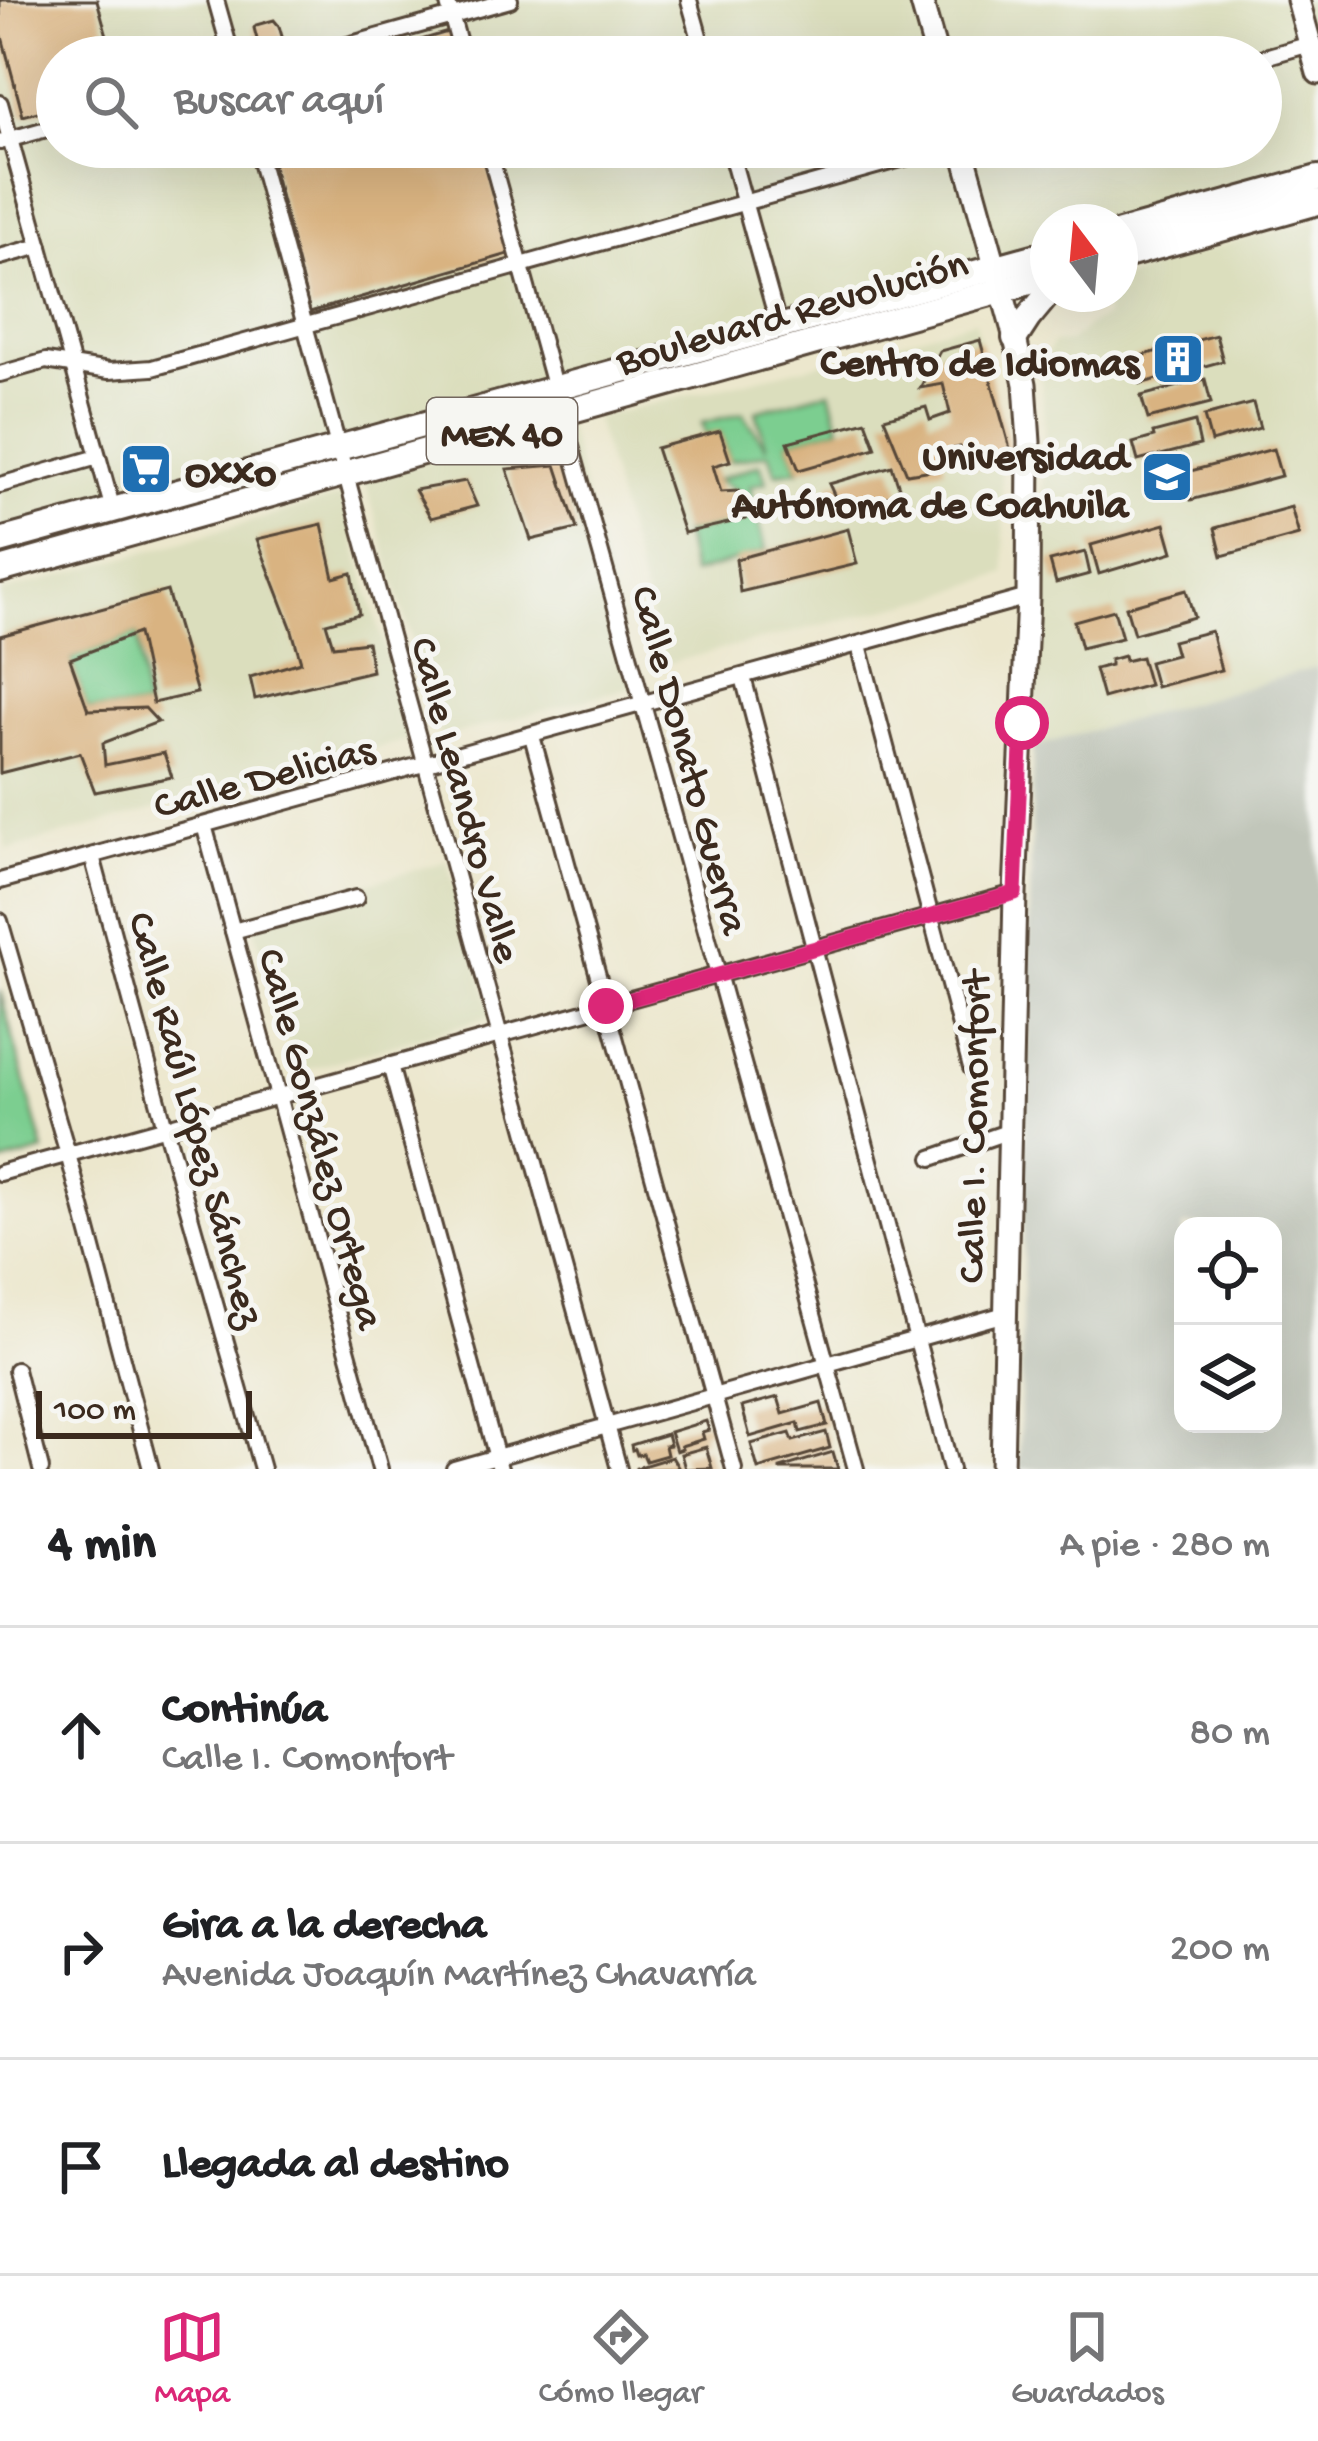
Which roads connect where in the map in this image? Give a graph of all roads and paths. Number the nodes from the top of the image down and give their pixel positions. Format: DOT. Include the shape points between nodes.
graph roads {
  1 [pos="217,0"];
  2 [pos="510,0"];
  3 [pos="689,0"];
  4 [pos="921,0"];
  5 [pos="1298,0"];
  6 [pos="449,8"];
  7 [pos="226,36"];
  8 [pos="367,36"];
  9 [pos="699,36"];
  10 [pos="931,36"];
  11 [pos="1314,43"];
  12 [pos="1282,52"];
  13 [pos="1318,73"];
  14 [pos="0,103"];
  15 [pos="36,132"];
  16 [pos="5,140"];
  17 [pos="262,168"];
  18 [pos="494,168"];
  19 [pos="736,168"];
  20 [pos="868,168"];
  21 [pos="968,168"];
  22 [pos="1318,178"];
  23 [pos="745,202"];
  24 [pos="1318,202"];
  25 [pos="1138,228"];
  26 [pos="40,246"];
  27 [pos="1138,252"];
  28 [pos="0,257"];
  29 [pos="1030,263"];
  30 [pos="520,264"];
  31 [pos="1030,278"];
  32 [pos="1000,279"];
  33 [pos="1033,312"];
  34 [pos="306,325"];
  35 [pos="779,327"];
  36 [pos="1015,338"];
  37 [pos="72,364"];
  38 [pos="0,374"];
  39 [pos="558,401"];
  40 [pos="339,448"];
  41 [pos="98,457"];
  42 [pos="346,474"];
  43 [pos="0,485"];
  44 [pos="113,510"];
  45 [pos="0,542"];
  46 [pos="0,570"];
  47 [pos="1028,597"];
  48 [pos="859,645"];
  49 [pos="743,677"];
  50 [pos="643,705"];
  51 [pos="532,736"];
  52 [pos="425,764"];
  53 [pos="204,825"];
  54 [pos="92,856"];
  55 [pos="0,880"];
  56 [pos="1015,893"];
  57 [pos="356,898"];
  58 [pos="930,916"];
  59 [pos="0,921"];
  60 [pos="233,932"];
  61 [pos="816,948"];
  62 [pos="718,975"];
  63 [pos="606,1006"];
  64 [pos="500,1035"];
  65 [pos="390,1065"];
  66 [pos="970,1069"];
  67 [pos="278,1096"];
  68 [pos="165,1127"];
  69 [pos="1010,1131"];
  70 [pos="68,1154"];
  71 [pos="932,1158"];
  72 [pos="0,1173"];
  73 [pos="1005,1314"];
  74 [pos="917,1339"];
  75 [pos="827,1364"];
  76 [pos="16,1370"];
  77 [pos="714,1396"];
  78 [pos="607,1426"];
  79 [pos="498,1463"];
  80 [pos="41,1469"];
  81 [pos="151,1469"];
  82 [pos="262,1469"];
  83 [pos="380,1469"];
  84 [pos="454,1469"];
  85 [pos="619,1469"];
  86 [pos="734,1469"];
  87 [pos="856,1469"];
  88 [pos="951,1469"];
  89 [pos="1002,1469"];
  1 -- 7 [label="street"];
  2 -- 6 [label="street"];
  3 -- 9 [label="street"];
  4 -- 10 [label="main road"];
  5 -- 11 [label="main road"];
  6 -- 8 [label="street"];
  11 -- 12 [label="street"];
  11 -- 13 [label="main road"];
  14 -- 16 [label="street"];
  15 -- 16 [label="street"];
  16 -- 26 [label="street"];
  17 -- 34 [label="street, Calle Leandro Valle"];
  18 -- 30 [label="street, Calle Donato Guerra"];
  19 -- 23 [label="street"];
  20 -- 23 [label="street"];
  21 -- 32 [label="main road, Calle I. Comonfort"];
  22 -- 25 [label="main road"];
  23 -- 30 [label="street"];
  23 -- 35 [label="street"];
  24 -- 27 [label="main road"];
  26 -- 28 [label="street"];
  26 -- 37 [label="street"];
  29 -- 32 [label="main road, MEX 40"];
  30 -- 34 [label="street"];
  30 -- 39 [label="street, Calle Donato Guerra"];
  31 -- 32 [label="main road, Boulevard Revolución / MEX 40"];
  32 -- 35 [label="main road, MEX 40"];
  32 -- 36 [label="main road, Calle I. Comonfort"];
  32 -- 39 [label="main road, Boulevard Revolución / MEX 40"];
  33 -- 36 [label="main road"];
  34 -- 37 [label="street" via="152,368"];
  34 -- 40 [label="street, Calle Leandro Valle"];
  35 -- 39 [label="main road, MEX 40"];
  36 -- 47 [label="main road, Calle I. Comonfort" via="1029,442"];
  37 -- 38 [label="street"];
  37 -- 41 [label="street"];
  39 -- 40 [label="main road, MEX 40"];
  39 -- 42 [label="main road, Boulevard Revolución / MEX 40"];
  39 -- 50 [label="street, Calle Donato Guerra"];
  40 -- 42 [label="street, Calle Leandro Valle"];
  40 -- 44 [label="main road, MEX 40"];
  41 -- 43 [label="street"];
  41 -- 44 [label="street"];
  42 -- 46 [label="main road, Boulevard Revolución / MEX 40"];
  42 -- 52 [label="street, Calle Leandro Valle"];
  44 -- 45 [label="main road, MEX 40"];
  47 -- 48 [label="street, Calle Delicias"];
  47 -- 56 [label="main road, Calle I. Comonfort"];
  48 -- 49 [label="street, Calle Delicias"];
  48 -- 58 [label="street"];
  49 -- 50 [label="street, Calle Delicias"];
  49 -- 61 [label="street"];
  50 -- 51 [label="street, Calle Delicias"];
  50 -- 62 [label="street, Calle Donato Guerra"];
  51 -- 52 [label="street, Calle Delicias"];
  51 -- 63 [label="street"];
  52 -- 53 [label="street, Calle Delicias"];
  52 -- 64 [label="street, Calle Leandro Valle"];
  53 -- 54 [label="street, Calle Delicias"];
  53 -- 60 [label="street, Calle González Ortega"];
  54 -- 55 [label="street, Calle Delicias"];
  54 -- 68 [label="street, Calle Raúl López Sánchez"];
  56 -- 58 [label="street"];
  56 -- 69 [label="main road, Calle I. Comonfort"];
  57 -- 60 [label="street"];
  58 -- 61 [label="street"];
  58 -- 66 [label="street"];
  59 -- 70 [label="street"];
  60 -- 67 [label="street, Calle González Ortega"];
  61 -- 62 [label="street"];
  61 -- 74 [label="street"];
  62 -- 63 [label="street"];
  62 -- 75 [label="street, Calle Donato Guerra"];
  63 -- 64 [label="street"];
  63 -- 77 [label="street"];
  64 -- 65 [label="street"];
  64 -- 78 [label="street, Calle Leandro Valle"];
  65 -- 67 [label="street"];
  65 -- 79 [label="street"];
  67 -- 68 [label="street"];
  67 -- 83 [label="street, Calle González Ortega"];
  68 -- 70 [label="street"];
  68 -- 82 [label="street, Calle Raúl López Sánchez"];
  69 -- 71 [label="street"];
  69 -- 73 [label="main road, Calle I. Comonfort"];
  70 -- 72 [label="street"];
  70 -- 81 [label="street"];
  73 -- 74 [label="street"];
  73 -- 89 [label="main road, Calle I. Comonfort"];
  74 -- 75 [label="street"];
  74 -- 88 [label="street"];
  75 -- 77 [label="street"];
  75 -- 87 [label="street, Calle Donato Guerra"];
  76 -- 80 [label="street"];
  77 -- 78 [label="street"];
  77 -- 86 [label="street"];
  78 -- 79 [label="street"];
  78 -- 85 [label="street, Calle Leandro Valle"];
  79 -- 84 [label="street"];
}
